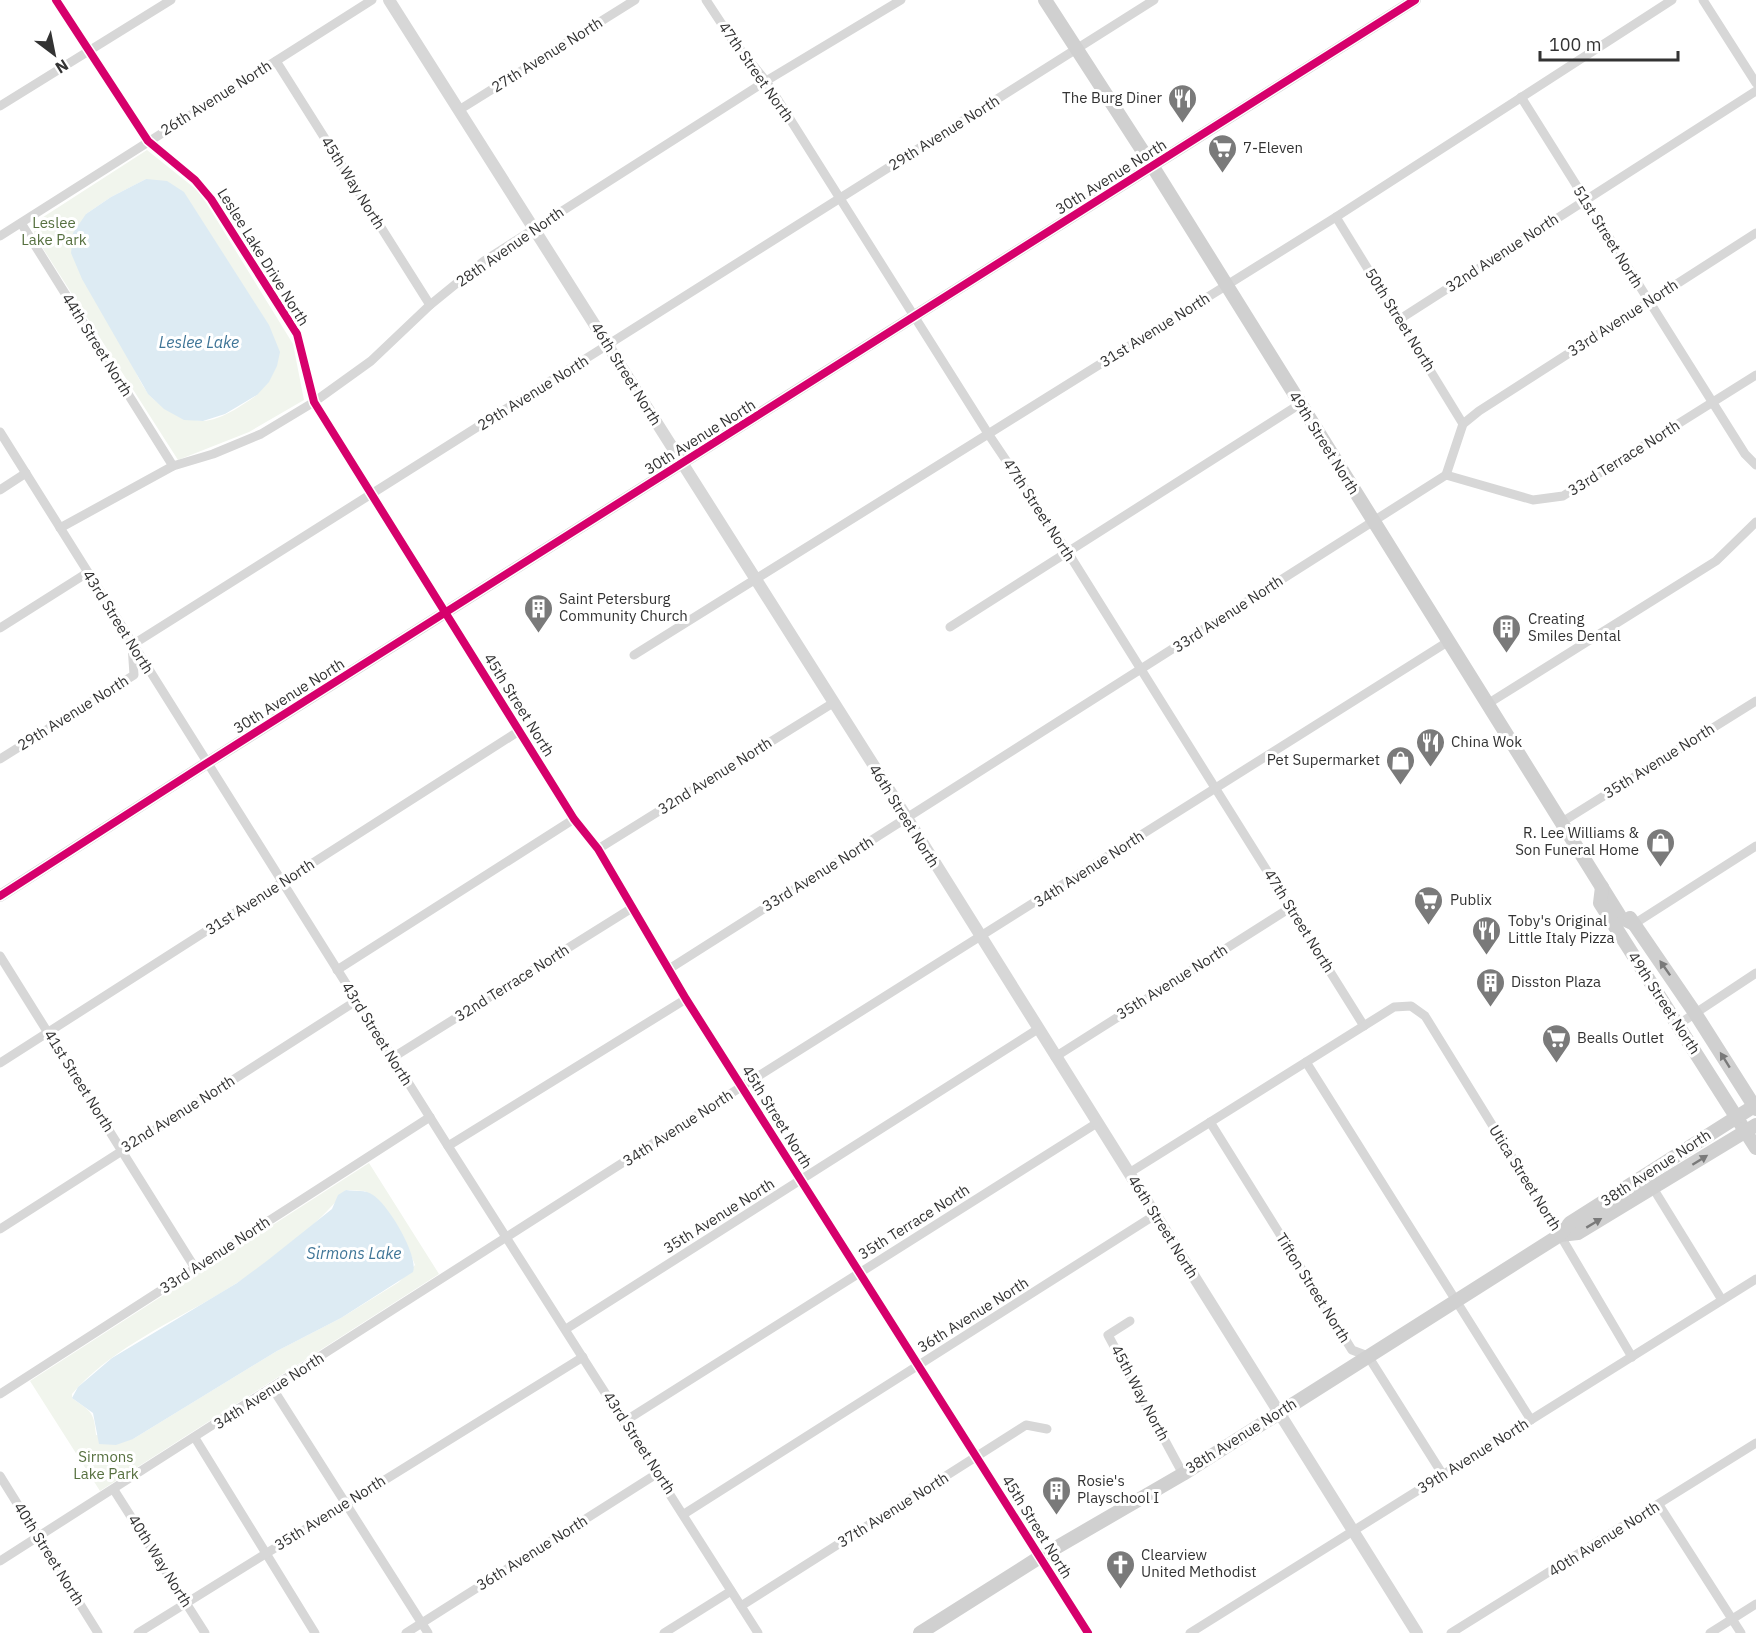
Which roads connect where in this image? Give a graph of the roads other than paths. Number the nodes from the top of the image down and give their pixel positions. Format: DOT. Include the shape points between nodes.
graph roads {
  1 [pos="56,0"];
  2 [pos="171,0"];
  3 [pos="372,0"];
  4 [pos="389,0"];
  5 [pos="634,0"];
  6 [pos="706,0"];
  7 [pos="1045,0"];
  8 [pos="1154,0"];
  9 [pos="1415,0"];
  10 [pos="1672,0"];
  11 [pos="1703,0"];
  12 [pos="897,1"];
  13 [pos="1076,49"];
  14 [pos="88,52"];
  15 [pos="276,61"];
  16 [pos="766,81"];
  17 [pos="1756,83"];
  18 [pos="1756,91"];
  19 [pos="1521,97"];
  20 [pos="0,106"];
  21 [pos="459,110"];
  22 [pos="148,141"];
  23 [pos="1152,167"];
  24 [pos="839,199"];
  25 [pos="1584,200"];
  26 [pos="1336,217"];
  27 [pos="21,223"];
  28 [pos="534,228"];
  29 [pos="1756,233"];
  30 [pos="0,236"];
  31 [pos="1226,285"];
  32 [pos="1648,301"];
  33 [pos="430,305"];
  34 [pos="916,317"];
  35 [pos="1400,319"];
  36 [pos="608,345"];
  37 [pos="1756,375"];
  38 [pos="314,402"];
  39 [pos="1713,402"];
  40 [pos="1300,404"];
  41 [pos="1464,424"];
  42 [pos="0,432"];
  43 [pos="989,435"];
  44 [pos="682,464"];
  45 [pos="1756,465"];
  46 [pos="173,466"];
  47 [pos="26,473"];
  48 [pos="1446,475"];
  49 [pos="0,490"];
  50 [pos="372,495"];
  51 [pos="1373,521"];
  52 [pos="1756,522"];
  53 [pos="60,528"];
  54 [pos="1067,551"];
  55 [pos="87,573"];
  56 [pos="755,581"];
  57 [pos="447,614"];
  58 [pos="950,627"];
  59 [pos="0,628"];
  60 [pos="1449,641"];
  61 [pos="132,645"];
  62 [pos="634,655"];
  63 [pos="1141,671"];
  64 [pos="1756,701"];
  65 [pos="833,703"];
  66 [pos="1489,703"];
  67 [pos="519,731"];
  68 [pos="0,759"];
  69 [pos="207,763"];
  70 [pos="1215,788"];
  71 [pos="907,818"];
  72 [pos="574,819"];
  73 [pos="1562,822"];
  74 [pos="1756,846"];
  75 [pos="598,849"];
  76 [pos="282,883"];
  77 [pos="1602,887"];
  78 [pos="0,896"];
  79 [pos="632,908"];
  80 [pos="1290,908"];
  81 [pos="1634,924"];
  82 [pos="980,938"];
  83 [pos="1630,950"];
  84 [pos="0,956"];
  85 [pos="669,969"];
  86 [pos="337,970"];
  87 [pos="1756,973"];
  88 [pos="686,999"];
  89 [pos="356,1001"];
  90 [pos="1695,1013"];
  91 [pos="1679,1024"];
  92 [pos="1364,1026"];
  93 [pos="1038,1029"];
  94 [pos="48,1032"];
  95 [pos="1055,1057"];
  96 [pos="392,1058"];
  97 [pos="1306,1062"];
  98 [pos="0,1063"];
  99 [pos="741,1087"];
  100 [pos="1755,1107"];
  101 [pos="1736,1117"];
  102 [pos="430,1118"];
  103 [pos="1209,1122"];
  104 [pos="1097,1123"];
  105 [pos="1751,1128"];
  106 [pos="448,1146"];
  107 [pos="1756,1148"];
  108 [pos="123,1149"];
  109 [pos="1129,1173"];
  110 [pos="800,1180"];
  111 [pos="1653,1188"];
  112 [pos="1155,1215"];
  113 [pos="0,1229"];
  114 [pos="1560,1235"];
  115 [pos="507,1236"];
  116 [pos="195,1268"];
  117 [pos="859,1272"];
  118 [pos="1756,1279"];
  119 [pos="1456,1300"];
  120 [pos="1722,1300"];
  121 [pos="1130,1321"];
  122 [pos="566,1329"];
  123 [pos="1368,1356"];
  124 [pos="584,1357"];
  125 [pos="1632,1357"];
  126 [pos="919,1365"];
  127 [pos="273,1389"];
  128 [pos="0,1394"];
  129 [pos="1279,1412"];
  130 [pos="1531,1420"];
  131 [pos="625,1421"];
  132 [pos="1047,1429"];
  133 [pos="195,1438"];
  134 [pos="1756,1443"];
  135 [pos="976,1457"];
  136 [pos="658,1473"];
  137 [pos="1183,1474"];
  138 [pos="1443,1475"];
  139 [pos="0,1476"];
  140 [pos="114,1490"];
  141 [pos="345,1503"];
  142 [pos="1659,1504"];
  143 [pos="684,1514"];
  144 [pos="1353,1531"];
  145 [pos="39,1537"];
  146 [pos="266,1553"];
  147 [pos="1040,1557"];
  148 [pos="0,1561"];
  149 [pos="731,1591"];
  150 [pos="186,1603"];
  151 [pos="1756,1604"];
  152 [pos="741,1606"];
  153 [pos="1732,1619"];
  154 [pos="421,1623"];
  155 [pos="98,1633"];
  156 [pos="138,1633"];
  157 [pos="205,1633"];
  158 [pos="315,1633"];
  159 [pos="406,1633"];
  160 [pos="428,1633"];
  161 [pos="664,1633"];
  162 [pos="758,1633"];
  163 [pos="920,1633"];
  164 [pos="1088,1633"];
  165 [pos="1190,1633"];
  166 [pos="1417,1633"];
  167 [pos="1451,1633"];
  168 [pos="1710,1633"];
  169 [pos="1741,1633"];
  1 -- 14 [label="street, Leslee Lake Drive North"];
  2 -- 14 [label="street"];
  3 -- 15 [label="street, 26th Avenue North"];
  4 -- 21 [label="street, 46th Street North"];
  5 -- 21 [label="street, 27th Avenue North"];
  6 -- 16 [label="street, 47th Street North"];
  7 -- 13 [label="main road, 49th Street North"];
  8 -- 13 [label="street, 29th Avenue North"];
  9 -- 23 [label="street, 30th Avenue North"];
  10 -- 19 [label="street, 31st Avenue North"];
  11 -- 17 [label="street"];
  12 -- 16 [label="street, 28th Avenue North"];
  13 -- 23 [label="main road, 49th Street North"];
  13 -- 24 [label="street, 29th Avenue North"];
  14 -- 20 [label="street"];
  14 -- 22 [label="street, Leslee Lake Drive North"];
  15 -- 22 [label="street, 26th Avenue North"];
  15 -- 33 [label="street, 45th Way North"];
  16 -- 24 [label="street, 47th Street North"];
  16 -- 28 [label="street, 28th Avenue North"];
  18 -- 25 [label="street, 32nd Avenue North"];
  19 -- 25 [label="street, 51st Street North"];
  19 -- 26 [label="street, 31st Avenue North"];
  21 -- 28 [label="street, 46th Street North"];
  22 -- 27 [label="street, 26th Avenue North"];
  22 -- 38 [label="street, Leslee Lake Drive North" via="211,198 297,334"];
  23 -- 31 [label="main road, 49th Street North"];
  23 -- 34 [label="street, 30th Avenue North"];
  24 -- 34 [label="street, 47th Street North"];
  24 -- 36 [label="street, 29th Avenue North"];
  25 -- 32 [label="street, 51st Street North"];
  25 -- 35 [label="street, 32nd Avenue North"];
  26 -- 31 [label="street, 31st Avenue North"];
  26 -- 35 [label="street, 50th Street North"];
  27 -- 30 [label="street, 26th Avenue North"];
  27 -- 46 [label="street, 44th Street North"];
  28 -- 33 [label="street, 28th Avenue North" via="484,261"];
  28 -- 36 [label="street, 46th Street North"];
  29 -- 32 [label="street, 33rd Avenue North"];
  31 -- 40 [label="main road, 49th Street North"];
  31 -- 43 [label="street, 31st Avenue North"];
  32 -- 39 [label="street, 51st Street North"];
  32 -- 41 [label="street, 33rd Avenue North"];
  33 -- 38 [label="street, 28th Avenue North" via="371,361"];
  34 -- 43 [label="street, 47th Street North"];
  34 -- 44 [label="street, 30th Avenue North"];
  35 -- 41 [label="street, 50th Street North"];
  36 -- 44 [label="street, 46th Street North"];
  36 -- 50 [label="street, 29th Avenue North"];
  37 -- 39 [label="street, 33rd Terrace North"];
  38 -- 46 [label="street, 28th Avenue North" via="261,434"];
  38 -- 50 [label="street, Leslee Lake Drive North"];
  39 -- 45 [label="street, 51st Street North"];
  39 -- 48 [label="street, 33rd Terrace North" via="1563,496 1533,500"];
  40 -- 51 [label="main road, 49th Street North"];
  40 -- 54 [label="street"];
  41 -- 48 [label="street"];
  42 -- 47 [label="street, 43rd Street North"];
  43 -- 54 [label="street, 47th Street North"];
  43 -- 56 [label="street, 31st Avenue North"];
  44 -- 56 [label="street, 46th Street North"];
  44 -- 57 [label="street, 30th Avenue North"];
  46 -- 53 [label="street, 28th Avenue North"];
  47 -- 49 [label="street"];
  47 -- 53 [label="street, 43rd Street North"];
  48 -- 51 [label="street, 33rd Avenue North"];
  50 -- 57 [label="street, Leslee Lake Drive North"];
  50 -- 61 [label="street, 29th Avenue North"];
  51 -- 60 [label="main road, 49th Street North"];
  51 -- 63 [label="street, 33rd Avenue North"];
  52 -- 66 [label="street" via="1716,561"];
  53 -- 55 [label="street, 43rd Street North"];
  54 -- 58 [label="street"];
  54 -- 63 [label="street, 47th Street North"];
  55 -- 59 [label="street"];
  55 -- 61 [label="street, 43rd Street North"];
  56 -- 62 [label="street, 31st Avenue North"];
  56 -- 65 [label="street, 46th Street North"];
  57 -- 67 [label="street, 45th Street North"];
  57 -- 69 [label="street, 30th Avenue North"];
  60 -- 66 [label="main road, 49th Street North"];
  60 -- 70 [label="street, 34th Avenue North"];
  61 -- 68 [label="street, 29th Avenue North" via="135,675"];
  61 -- 69 [label="street, 43rd Street North"];
  63 -- 70 [label="street, 47th Street North"];
  63 -- 71 [label="street, 33rd Avenue North"];
  64 -- 73 [label="street, 35th Avenue North"];
  65 -- 71 [label="street, 46th Street North"];
  65 -- 75 [label="street, 32nd Avenue North"];
  66 -- 73 [label="main road, 49th Street North"];
  67 -- 72 [label="street, 45th Street North"];
  67 -- 76 [label="street, 31st Avenue North"];
  69 -- 76 [label="street, 43rd Street North"];
  69 -- 78 [label="street, 30th Avenue North"];
  70 -- 80 [label="street, 47th Street North"];
  70 -- 82 [label="street, 34th Avenue North"];
  71 -- 82 [label="street, 46th Street North"];
  71 -- 85 [label="street, 33rd Avenue North"];
  72 -- 75 [label="street, 45th Street North"];
  72 -- 86 [label="street"];
  73 -- 77 [label="main road, 49th Street North"];
  74 -- 81 [label="street"];
  75 -- 79 [label="street, 45th Street North"];
  76 -- 86 [label="street, 43rd Street North"];
  76 -- 94 [label="street, 31st Avenue North"];
  77 -- 81 [label="main road, 49th Street North" via="1614,895"];
  77 -- 83 [label="main road, 49th Street North" via="1600,903"];
  79 -- 85 [label="street, 45th Street North"];
  79 -- 96 [label="street, 32nd Terrace North"];
  80 -- 92 [label="street, 47th Street North"];
  80 -- 95 [label="street, 35th Avenue North"];
  81 -- 83 [label="main road"];
  90 -- 81 [label="main road, 49th Street North, one-way"];
  82 -- 93 [label="street, 46th Street North"];
  82 -- 99 [label="street, 34th Avenue North"];
  83 -- 91 [label="main road, 49th Street North"];
  84 -- 94 [label="street, 41st Street North"];
  85 -- 88 [label="street, 45th Street North"];
  86 -- 89 [label="street, 43rd Street North"];
  87 -- 90 [label="street"];
  88 -- 99 [label="street, 45th Street North"];
  88 -- 106 [label="street"];
  89 -- 96 [label="street, 43rd Street North"];
  89 -- 108 [label="street, 32nd Avenue North"];
  90 -- 91 [label="street"];
  100 -- 90 [label="main road, 49th Street North, one-way"];
  91 -- 101 [label="main road, 49th Street North"];
  92 -- 97 [label="street"];
  92 -- 114 [label="street, Utica Street North" via="1394,1007 1411,1006 1425,1016"];
  93 -- 95 [label="street, 46th Street North"];
  93 -- 110 [label="street, 35th Avenue North"];
  94 -- 98 [label="street, 31st Avenue North"];
  94 -- 108 [label="street, 41st Street North"];
  95 -- 104 [label="street, 46th Street North"];
  96 -- 102 [label="street, 43rd Street North"];
  97 -- 103 [label="street"];
  97 -- 119 [label="street"];
  99 -- 110 [label="street, 45th Street North"];
  99 -- 115 [label="street, 34th Avenue North"];
  100 -- 101 [label="main road, 38th Avenue North"];
  101 -- 105 [label="main road, 49th Street North"];
  101 -- 114 [label="main road, 38th Avenue North" via="1570,1222"];
  102 -- 106 [label="street, 43rd Street North"];
  102 -- 116 [label="street, 33rd Avenue North"];
  103 -- 109 [label="street"];
  103 -- 123 [label="street, Tifton Street North" via="1352,1350"];
  104 -- 109 [label="street, 46th Street North"];
  104 -- 117 [label="street, 35th Terrace North"];
  105 -- 107 [label="main road"];
  111 -- 105 [label="main road, 38th Avenue North, one-way"];
  106 -- 115 [label="street, 43rd Street North"];
  108 -- 113 [label="street, 32nd Avenue North"];
  108 -- 116 [label="street, 41st Street North"];
  109 -- 112 [label="street, 46th Street North"];
  110 -- 117 [label="street, 45th Street North"];
  110 -- 122 [label="street, 35th Avenue North"];
  114 -- 111 [label="main road, 38th Avenue North, one-way" via="1578,1233"];
  111 -- 120 [label="street"];
  112 -- 126 [label="street, 36th Avenue North"];
  112 -- 129 [label="street, 46th Street North"];
  114 -- 119 [label="main road, 38th Avenue North"];
  114 -- 125 [label="street, Utica Street North"];
  115 -- 122 [label="street, 43rd Street North"];
  115 -- 127 [label="street, 34th Avenue North"];
  116 -- 128 [label="street, 33rd Avenue North"];
  117 -- 126 [label="street, 45th Street North"];
  117 -- 131 [label="street, 35th Terrace North"];
  118 -- 120 [label="street, 39th Avenue North"];
  119 -- 123 [label="main road, 38th Avenue North"];
  119 -- 130 [label="street"];
  120 -- 125 [label="street, 39th Avenue North"];
  121 -- 137 [label="street, 45th Way North" via="1108,1335"];
  122 -- 124 [label="street, 43rd Street North"];
  123 -- 129 [label="main road, 38th Avenue North"];
  123 -- 138 [label="street, Tifton Street North"];
  124 -- 131 [label="street, 43rd Street North"];
  124 -- 141 [label="street, 35th Avenue North"];
  125 -- 130 [label="street, 39th Avenue North"];
  126 -- 135 [label="street, 45th Street North"];
  126 -- 143 [label="street, 36th Avenue North"];
  127 -- 133 [label="street, 34th Avenue North"];
  127 -- 141 [label="street"];
  129 -- 137 [label="main road, 38th Avenue North"];
  129 -- 144 [label="street, 46th Street North"];
  130 -- 138 [label="street, 39th Avenue North"];
  131 -- 136 [label="street, 43rd Street North"];
  132 -- 135 [label="street, 37th Avenue North" via="1026,1425"];
  133 -- 140 [label="street, 34th Avenue North"];
  133 -- 146 [label="street"];
  134 -- 142 [label="street, 40th Avenue North"];
  135 -- 147 [label="street, 45th Street North"];
  135 -- 152 [label="street, 37th Avenue North"];
  136 -- 143 [label="street, 43rd Street North"];
  136 -- 154 [label="street, 36th Avenue North"];
  137 -- 147 [label="main road, 38th Avenue North"];
  138 -- 144 [label="street, 39th Avenue North"];
  139 -- 145 [label="street, 40th Street North"];
  140 -- 145 [label="street, 34th Avenue North"];
  140 -- 150 [label="street, 40th Way North"];
  141 -- 146 [label="street, 35th Avenue North"];
  141 -- 154 [label="street"];
  142 -- 153 [label="street"];
  142 -- 167 [label="street, 40th Avenue North"];
  143 -- 149 [label="street, 43rd Street North"];
  144 -- 165 [label="street, 39th Avenue North"];
  144 -- 166 [label="street, 46th Street North"];
  145 -- 148 [label="street, 34th Avenue North"];
  145 -- 155 [label="street, 40th Street North"];
  146 -- 150 [label="street, 35th Avenue North"];
  146 -- 158 [label="street"];
  147 -- 163 [label="main road, 38th Avenue North"];
  147 -- 164 [label="street, 45th Street North"];
  149 -- 152 [label="street, 43rd Street North"];
  149 -- 161 [label="street"];
  150 -- 156 [label="street, 35th Avenue North"];
  150 -- 157 [label="street, 40th Way North"];
  151 -- 153 [label="street"];
  152 -- 162 [label="street, 43rd Street North"];
  153 -- 168 [label="street"];
  153 -- 169 [label="street"];
  154 -- 159 [label="street, 36th Avenue North"];
  154 -- 160 [label="street"];
}
